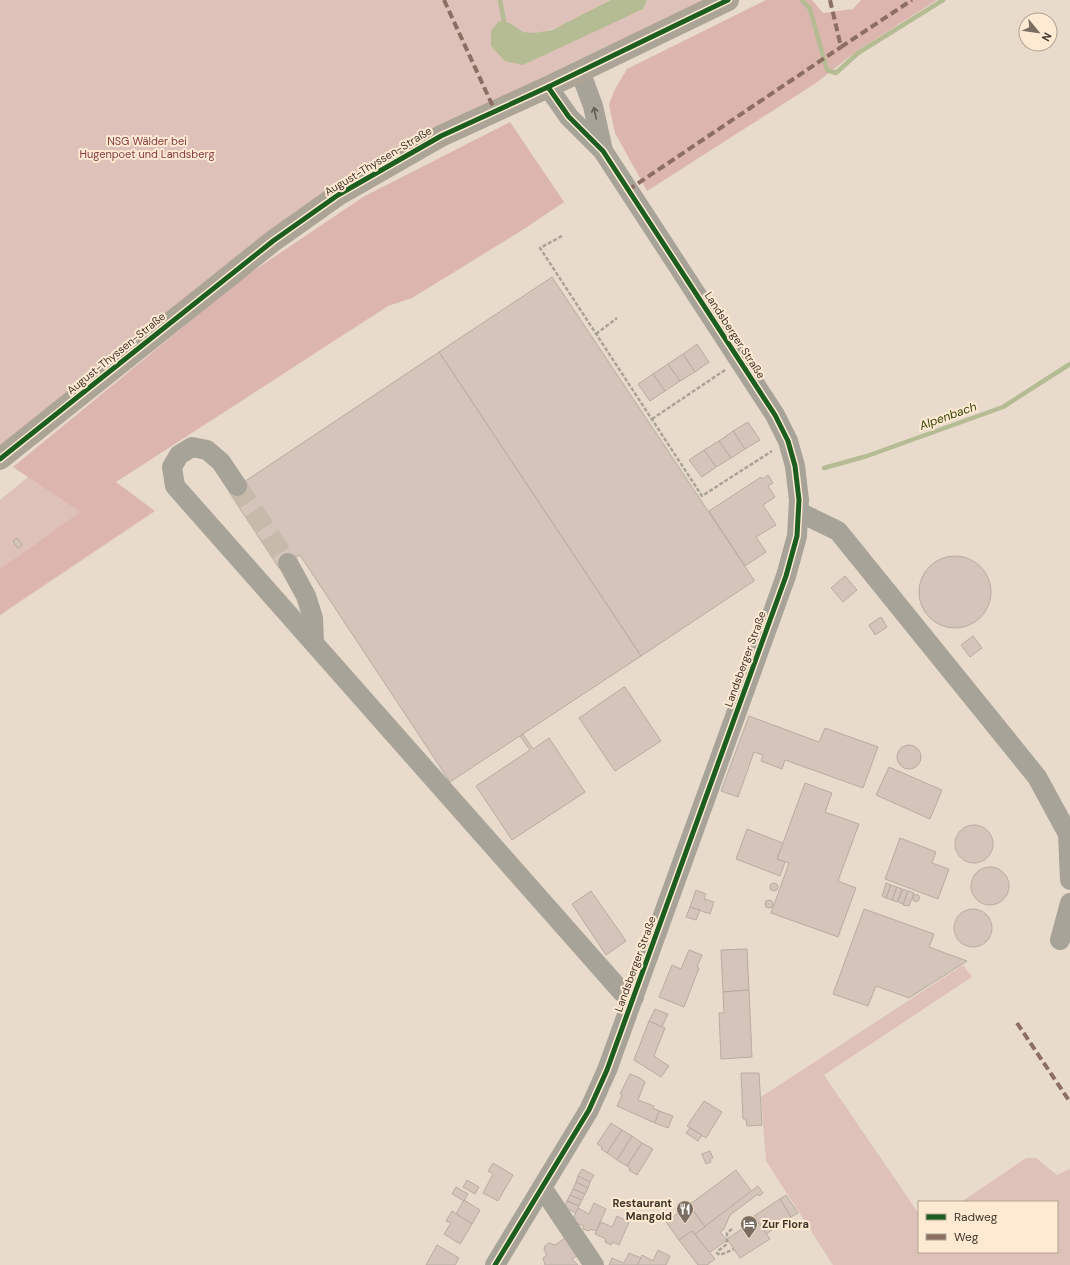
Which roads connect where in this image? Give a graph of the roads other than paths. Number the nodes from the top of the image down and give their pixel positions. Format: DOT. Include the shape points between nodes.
graph roads {
  1 [pos="728,0"];
  2 [pos="580,71"];
  3 [pos="548,88"];
  4 [pos="603,151"];
  5 [pos="0,459"];
  6 [pos="237,486"];
  7 [pos="799,512"];
  8 [pos="288,563"];
  9 [pos="314,643"];
  10 [pos="1070,880"];
  11 [pos="1070,902"];
  12 [pos="1060,940"];
  13 [pos="634,997"];
  14 [pos="543,1189"];
  15 [pos="495,1265"];
  16 [pos="594,1265"];
  1 -- 2 [label="main road, August-Thyssen-Straße"];
  2 -- 3 [label="main road, August-Thyssen-Straße"];
  4 -- 2 [label="street, Landsberger Straße, one-way" via="593,106"];
  3 -- 4 [label="street, Landsberger Straße" via="569,116"];
  3 -- 5 [label="main road, August-Thyssen-Straße" via="441,136 338,196 273,241"];
  4 -- 7 [label="street, Landsberger Straße" via="775,416 788,441 795,466"];
  6 -- 9 [label="street" via="221,462 207,450 192,447 179,454 172,467 175,486"];
  7 -- 10 [label="street" via="838,531 1037,777 1068,834"];
  7 -- 13 [label="street, Landsberger Straße" via="797,536 786,576"];
  8 -- 9 [label="street" via="306,596 312,618"];
  9 -- 13 [label="street" via="622,992"];
  11 -- 12 [label="street"];
  13 -- 14 [label="street, Landsberger Straße" via="589,1110"];
  14 -- 15 [label="street, Landsberger Straße"];
  14 -- 16 [label="street"];
}
